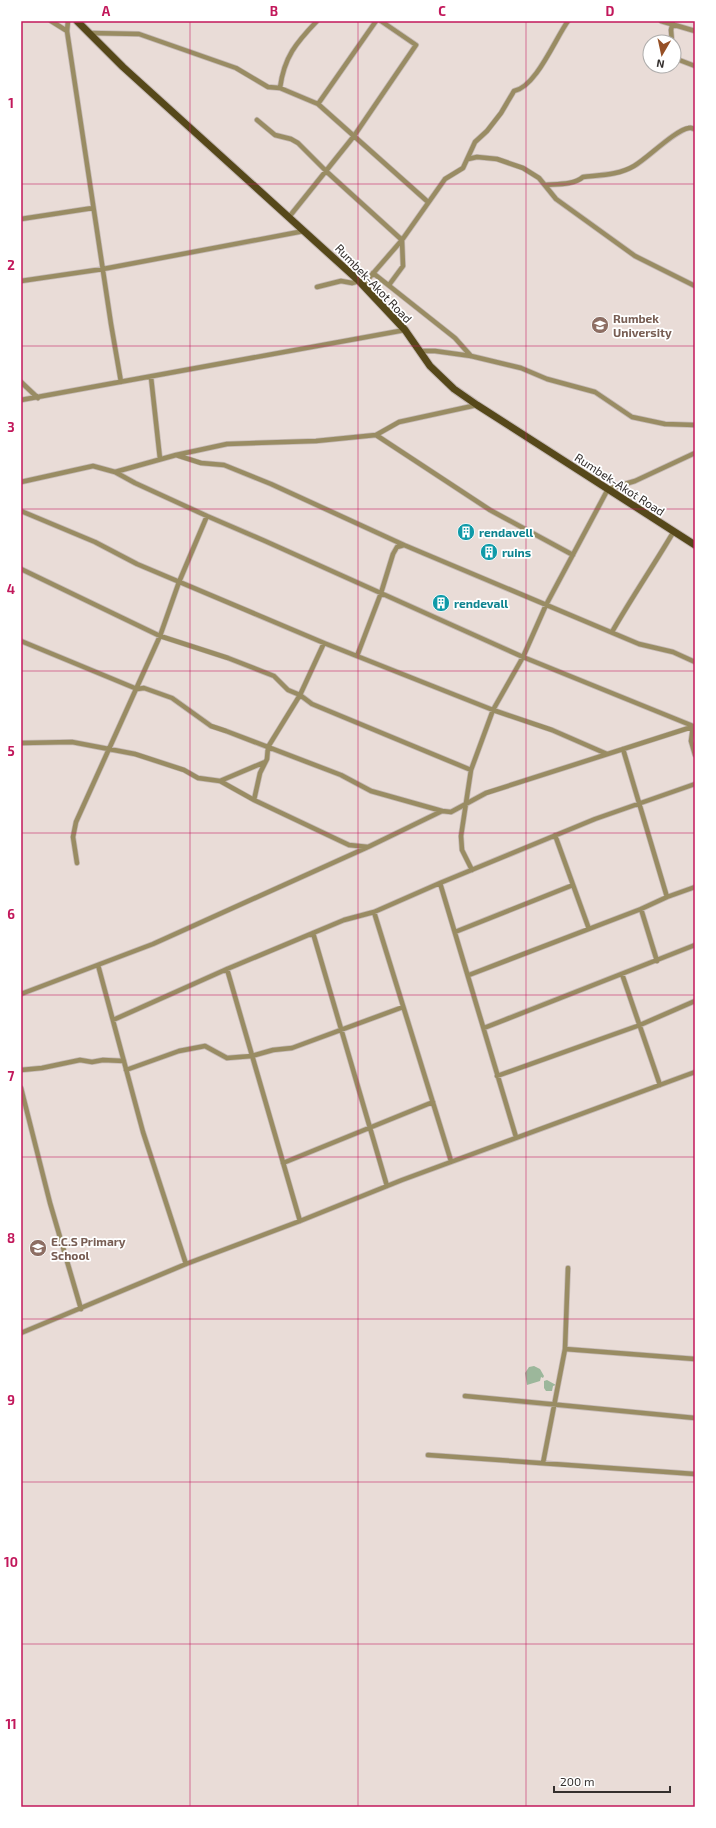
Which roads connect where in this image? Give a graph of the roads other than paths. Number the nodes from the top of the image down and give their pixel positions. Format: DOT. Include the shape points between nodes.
graph roads {
  1 [pos="51,21"];
  2 [pos="68,21"];
  3 [pos="77,21"];
  4 [pos="317,21"];
  5 [pos="376,21"];
  6 [pos="381,21"];
  7 [pos="568,21"];
  8 [pos="662,21"];
  9 [pos="673,23"];
  10 [pos="67,31"];
  11 [pos="695,31"];
  12 [pos="87,33"];
  13 [pos="671,34"];
  14 [pos="682,61"];
  15 [pos="695,66"];
  16 [pos="280,88"];
  17 [pos="318,104"];
  18 [pos="257,120"];
  19 [pos="695,129"];
  20 [pos="354,136"];
  21 [pos="468,159"];
  22 [pos="327,172"];
  23 [pos="545,186"];
  24 [pos="428,202"];
  25 [pos="93,208"];
  26 [pos="289,217"];
  27 [pos="21,219"];
  28 [pos="304,231"];
  29 [pos="402,240"];
  30 [pos="102,269"];
  31 [pos="373,273"];
  32 [pos="21,281"];
  33 [pos="361,283"];
  34 [pos="388,285"];
  35 [pos="695,286"];
  36 [pos="317,287"];
  37 [pos="405,330"];
  38 [pos="419,350"];
  39 [pos="471,356"];
  40 [pos="151,377"];
  41 [pos="21,382"];
  42 [pos="121,382"];
  43 [pos="38,398"];
  44 [pos="21,400"];
  45 [pos="477,405"];
  46 [pos="695,425"];
  47 [pos="376,435"];
  48 [pos="695,453"];
  49 [pos="176,455"];
  50 [pos="160,459"];
  51 [pos="115,472"];
  52 [pos="21,482"];
  53 [pos="608,489"];
  54 [pos="21,511"];
  55 [pos="207,516"];
  56 [pos="674,531"];
  57 [pos="404,545"];
  58 [pos="695,545"];
  59 [pos="573,555"];
  60 [pos="21,569"];
  61 [pos="179,582"];
  62 [pos="381,593"];
  63 [pos="546,605"];
  64 [pos="612,632"];
  65 [pos="160,636"];
  66 [pos="21,641"];
  67 [pos="324,643"];
  68 [pos="357,656"];
  69 [pos="523,657"];
  70 [pos="695,662"];
  71 [pos="137,689"];
  72 [pos="300,695"];
  73 [pos="493,710"];
  74 [pos="694,726"];
  75 [pos="21,743"];
  76 [pos="268,747"];
  77 [pos="109,749"];
  78 [pos="623,749"];
  79 [pos="607,754"];
  80 [pos="695,755"];
  81 [pos="265,762"];
  82 [pos="471,770"];
  83 [pos="220,782"];
  84 [pos="695,784"];
  85 [pos="254,800"];
  86 [pos="465,804"];
  87 [pos="638,804"];
  88 [pos="442,812"];
  89 [pos="555,835"];
  90 [pos="368,847"];
  91 [pos="77,863"];
  92 [pos="472,870"];
  93 [pos="440,883"];
  94 [pos="573,885"];
  95 [pos="695,886"];
  96 [pos="667,897"];
  97 [pos="641,909"];
  98 [pos="374,912"];
  99 [pos="589,929"];
  100 [pos="455,932"];
  101 [pos="314,933"];
  102 [pos="695,945"];
  103 [pos="657,960"];
  104 [pos="98,965"];
  105 [pos="227,969"];
  106 [pos="622,974"];
  107 [pos="469,975"];
  108 [pos="21,994"];
  109 [pos="695,1002"];
  110 [pos="403,1006"];
  111 [pos="113,1020"];
  112 [pos="640,1025"];
  113 [pos="342,1028"];
  114 [pos="484,1028"];
  115 [pos="252,1056"];
  116 [pos="124,1061"];
  117 [pos="21,1070"];
  118 [pos="126,1070"];
  119 [pos="695,1072"];
  120 [pos="497,1076"];
  121 [pos="660,1085"];
  122 [pos="21,1088"];
  123 [pos="433,1102"];
  124 [pos="371,1129"];
  125 [pos="516,1137"];
  126 [pos="451,1161"];
  127 [pos="283,1163"];
  128 [pos="387,1186"];
  129 [pos="300,1221"];
  130 [pos="186,1264"];
  131 [pos="568,1268"];
  132 [pos="81,1309"];
  133 [pos="21,1333"];
  134 [pos="565,1350"];
  135 [pos="695,1359"];
  136 [pos="465,1396"];
  137 [pos="556,1405"];
  138 [pos="695,1418"];
  139 [pos="428,1455"];
  140 [pos="543,1463"];
  141 [pos="695,1474"];
  1 -- 10 [label="street"];
  2 -- 10 [label="street"];
  3 -- 12 [label="main road, Rumbek-Akot Road"];
  4 -- 16 [label="street" via="299,39 286,61"];
  5 -- 17 [label="street"];
  6 -- 20 [label="street" via="416,45"];
  7 -- 21 [label="street" via="558,34 542,66 521,89 514,91 501,113 475,142"];
  8 -- 9 [label="street"];
  9 -- 11 [label="street"];
  9 -- 13 [label="street"];
  10 -- 25 [label="street"];
  12 -- 16 [label="street" via="139,34 236,68 268,87"];
  12 -- 26 [label="main road, Rumbek-Akot Road"];
  14 -- 15 [label="street"];
  16 -- 17 [label="street"];
  17 -- 20 [label="street"];
  18 -- 22 [label="street" via="275,135 298,143"];
  19 -- 23 [label="street" via="689,128 674,135 632,168 618,173 583,177 580,180"];
  20 -- 22 [label="street"];
  20 -- 24 [label="street"];
  21 -- 23 [label="street" via="497,159 523,168 539,178"];
  21 -- 24 [label="street" via="462,168 445,179"];
  22 -- 26 [label="street"];
  22 -- 29 [label="street"];
  23 -- 35 [label="street" via="556,199 635,256"];
  24 -- 29 [label="street"];
  25 -- 27 [label="street"];
  25 -- 30 [label="street"];
  26 -- 28 [label="main road, Rumbek-Akot Road"];
  28 -- 30 [label="street"];
  28 -- 33 [label="main road, Rumbek-Akot Road"];
  29 -- 31 [label="street"];
  29 -- 34 [label="street" via="403,266"];
  30 -- 32 [label="street"];
  30 -- 42 [label="street"];
  31 -- 33 [label="street"];
  31 -- 34 [label="street"];
  33 -- 36 [label="street" via="342,281"];
  33 -- 37 [label="main road, Rumbek-Akot Road"];
  34 -- 39 [label="street" via="455,338"];
  37 -- 38 [label="main road, Rumbek-Akot Road"];
  37 -- 40 [label="street"];
  38 -- 39 [label="street"];
  38 -- 45 [label="main road, Rumbek-Akot Road" via="443,379"];
  39 -- 46 [label="street" via="521,368 546,379 595,392 632,417 665,424"];
  40 -- 42 [label="street"];
  40 -- 50 [label="street"];
  41 -- 43 [label="street"];
  42 -- 43 [label="street"];
  43 -- 44 [label="street"];
  45 -- 47 [label="street" via="399,422"];
  45 -- 53 [label="main road, Rumbek-Akot Road"];
  47 -- 49 [label="street" via="316,441 227,444"];
  47 -- 59 [label="street" via="490,510"];
  48 -- 53 [label="street" via="635,481"];
  49 -- 50 [label="street"];
  49 -- 57 [label="street" via="201,463 224,465"];
  50 -- 51 [label="street"];
  51 -- 52 [label="street" via="93,466"];
  51 -- 55 [label="street"];
  53 -- 56 [label="main road, Rumbek-Akot Road"];
  53 -- 59 [label="street"];
  54 -- 61 [label="street" via="96,542 137,564"];
  55 -- 61 [label="street"];
  55 -- 62 [label="street"];
  56 -- 58 [label="main road, Rumbek-Akot Road"];
  56 -- 64 [label="street"];
  57 -- 62 [label="street" via="396,547 392,554"];
  57 -- 63 [label="street"];
  59 -- 63 [label="street"];
  60 -- 65 [label="street"];
  61 -- 65 [label="street"];
  61 -- 67 [label="street"];
  62 -- 68 [label="street"];
  62 -- 69 [label="street"];
  63 -- 64 [label="street"];
  63 -- 69 [label="street"];
  64 -- 70 [label="street" via="639,644 673,652"];
  65 -- 71 [label="street"];
  65 -- 72 [label="street" via="274,676 288,690"];
  66 -- 71 [label="street"];
  67 -- 68 [label="street"];
  67 -- 72 [label="street"];
  68 -- 73 [label="street"];
  69 -- 73 [label="street"];
  69 -- 74 [label="street"];
  71 -- 76 [label="street" via="144,688 172,698 211,726"];
  71 -- 77 [label="street"];
  72 -- 76 [label="street"];
  72 -- 82 [label="street" via="312,704"];
  73 -- 79 [label="street" via="552,730"];
  73 -- 82 [label="street"];
  74 -- 78 [label="street"];
  74 -- 80 [label="street" via="691,741"];
  75 -- 77 [label="street" via="72,742"];
  76 -- 81 [label="street"];
  76 -- 88 [label="street" via="341,775 371,791"];
  77 -- 83 [label="street" via="135,754 184,770 198,778"];
  77 -- 91 [label="street" via="76,822 73,837"];
  78 -- 79 [label="street"];
  78 -- 87 [label="street"];
  79 -- 86 [label="street" via="486,793"];
  81 -- 83 [label="street"];
  81 -- 85 [label="street"];
  82 -- 86 [label="street"];
  83 -- 85 [label="street"];
  84 -- 87 [label="street"];
  85 -- 90 [label="street" via="349,845"];
  86 -- 88 [label="street" via="451,812"];
  86 -- 92 [label="street" via="462,850"];
  87 -- 89 [label="street"];
  87 -- 96 [label="street"];
  88 -- 90 [label="street"];
  89 -- 92 [label="street"];
  89 -- 94 [label="street"];
  90 -- 104 [label="street" via="153,944"];
  92 -- 93 [label="street"];
  93 -- 98 [label="street"];
  93 -- 100 [label="street"];
  94 -- 99 [label="street"];
  94 -- 100 [label="street"];
  95 -- 96 [label="street"];
  96 -- 97 [label="street"];
  97 -- 99 [label="street"];
  97 -- 103 [label="street"];
  98 -- 101 [label="street" via="344,920"];
  98 -- 110 [label="street"];
  99 -- 107 [label="street"];
  100 -- 107 [label="street"];
  101 -- 105 [label="street"];
  101 -- 113 [label="street"];
  102 -- 103 [label="street"];
  103 -- 106 [label="street"];
  104 -- 108 [label="street"];
  104 -- 111 [label="street"];
  105 -- 111 [label="street"];
  105 -- 115 [label="street"];
  106 -- 112 [label="street"];
  106 -- 114 [label="street"];
  107 -- 114 [label="street"];
  109 -- 112 [label="street"];
  110 -- 113 [label="street"];
  110 -- 123 [label="street"];
  111 -- 116 [label="street"];
  112 -- 120 [label="street"];
  112 -- 121 [label="street"];
  113 -- 115 [label="street" via="292,1048"];
  113 -- 124 [label="street"];
  114 -- 120 [label="street"];
  115 -- 118 [label="street" via="227,1058 205,1046 179,1051"];
  115 -- 127 [label="street"];
  116 -- 117 [label="street" via="80,1060"];
  116 -- 118 [label="street"];
  118 -- 130 [label="street" via="143,1132"];
  119 -- 121 [label="street"];
  120 -- 125 [label="street"];
  121 -- 125 [label="street"];
  122 -- 132 [label="street" via="50,1203"];
  123 -- 124 [label="street"];
  123 -- 126 [label="street"];
  124 -- 127 [label="street"];
  124 -- 128 [label="street"];
  125 -- 126 [label="street"];
  126 -- 128 [label="street"];
  127 -- 129 [label="street"];
  128 -- 129 [label="street"];
  129 -- 130 [label="street"];
  130 -- 132 [label="street"];
  131 -- 134 [label="street"];
  132 -- 133 [label="street"];
  134 -- 135 [label="street"];
  134 -- 137 [label="street"];
  136 -- 137 [label="street"];
  137 -- 138 [label="street"];
  137 -- 140 [label="street"];
  139 -- 140 [label="street"];
  140 -- 141 [label="street"];
}
